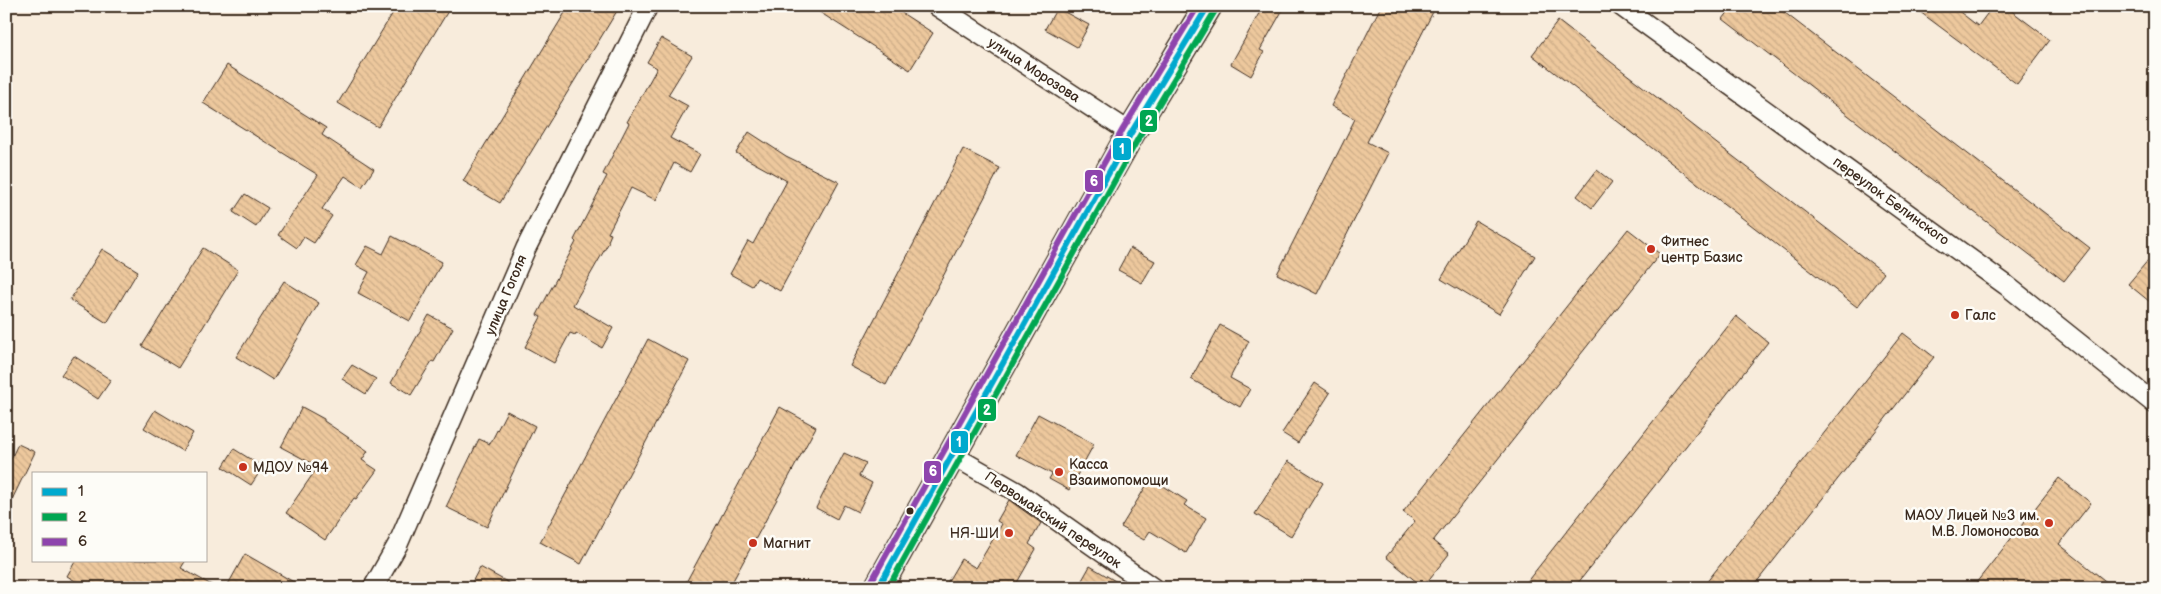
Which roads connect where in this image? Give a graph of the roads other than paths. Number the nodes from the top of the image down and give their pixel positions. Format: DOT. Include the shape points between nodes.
graph roads {
  1 [pos="648,6"];
  2 [pos="937,6"];
  3 [pos="1208,6"];
  4 [pos="1621,6"];
  5 [pos="1131,134"];
  6 [pos="2155,404"];
  7 [pos="952,455"];
  8 [pos="373,588"];
  9 [pos="878,588"];
  10 [pos="1153,588"];
  1 -- 8 [label="street, улица Гоголя" via="526,248 398,544"];
  2 -- 5 [label="street, улица Морозова"];
  3 -- 5 [label="main road"];
  4 -- 6 [label="street, переулок Белинского" via="2006,285"];
  5 -- 7 [label="main road"];
  7 -- 9 [label="main road"];
  7 -- 10 [label="street, Первомайский переулок" via="1018,492"];
}
